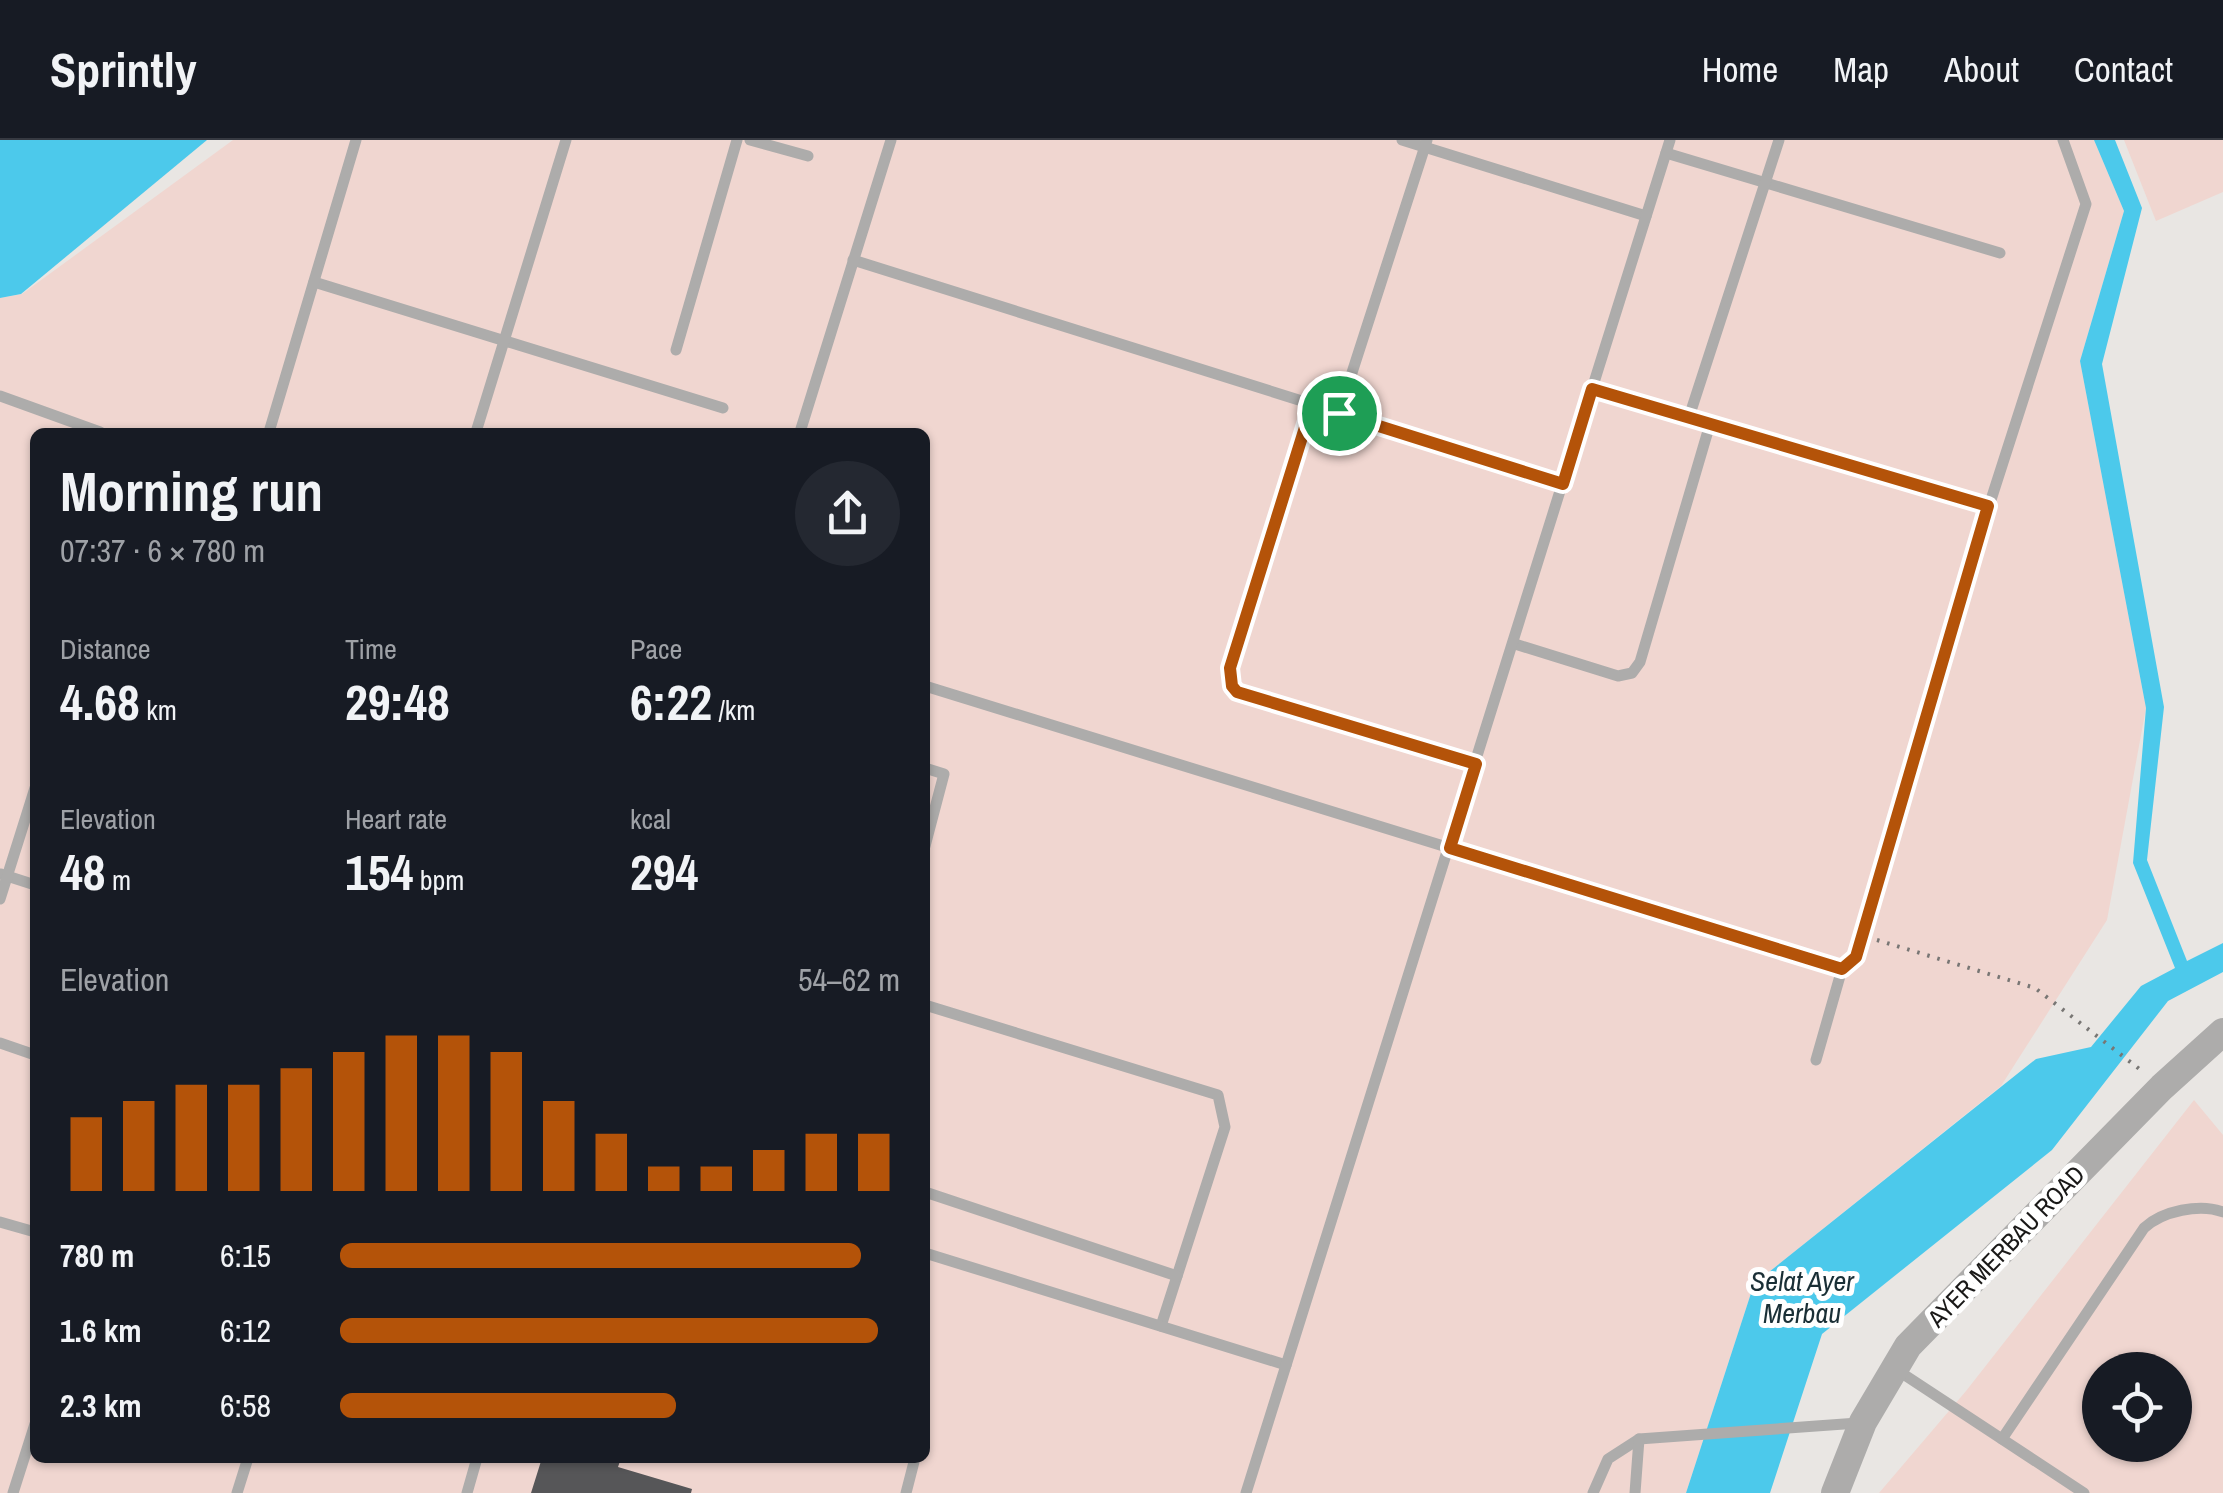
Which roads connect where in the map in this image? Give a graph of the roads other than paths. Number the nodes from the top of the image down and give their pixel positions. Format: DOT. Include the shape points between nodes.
graph roads {
  1 [pos="356,140"];
  2 [pos="566,140"];
  3 [pos="736,140"];
  4 [pos="750,140"];
  5 [pos="891,140"];
  6 [pos="1402,140"];
  7 [pos="1779,140"];
  8 [pos="2062,140"];
  9 [pos="1426,143"];
  10 [pos="1668,146"];
  11 [pos="808,156"];
  12 [pos="1765,182"];
  13 [pos="1646,216"];
  14 [pos="2000,253"];
  15 [pos="853,260"];
  16 [pos="314,282"];
  17 [pos="504,341"];
  18 [pos="676,350"];
  19 [pos="1592,389"];
  20 [pos="0,396"];
  21 [pos="1312,405"];
  22 [pos="722,408"];
  23 [pos="1339,413"];
  24 [pos="1689,418"];
  25 [pos="1710,424"];
  26 [pos="89,428"];
  27 [pos="269,428"];
  28 [pos="477,428"];
  29 [pos="801,428"];
  30 [pos="1563,484"];
  31 [pos="1988,506"];
  32 [pos="1514,644"];
  33 [pos="930,688"];
  34 [pos="1476,764"];
  35 [pos="930,770"];
  36 [pos="30,802"];
  37 [pos="930,827"];
  38 [pos="1450,848"];
  39 [pos="4,874"];
  40 [pos="30,882"];
  41 [pos="0,898"];
  42 [pos="1842,969"];
  43 [pos="930,1007"];
  44 [pos="2223,1032"];
  45 [pos="0,1044"];
  46 [pos="30,1053"];
  47 [pos="1816,1060"];
  48 [pos="930,1194"];
  49 [pos="2223,1212"];
  50 [pos="0,1222"];
  51 [pos="30,1231"];
  52 [pos="930,1255"];
  53 [pos="1177,1276"];
  54 [pos="1161,1326"];
  55 [pos="1286,1364"];
  56 [pos="1894,1368"];
  57 [pos="1863,1422"];
  58 [pos="1640,1439"];
  59 [pos="2002,1439"];
  60 [pos="30,1440"];
  61 [pos="246,1463"];
  62 [pos="476,1463"];
  63 [pos="914,1463"];
  64 [pos="14,1493"];
  65 [pos="237,1493"];
  66 [pos="467,1493"];
  67 [pos="906,1493"];
  68 [pos="1246,1493"];
  69 [pos="1592,1493"];
  70 [pos="1636,1493"];
  71 [pos="1836,1493"];
  72 [pos="2084,1493"];
  1 -- 16 [label="lane"];
  2 -- 17 [label="lane"];
  3 -- 18 [label="lane"];
  4 -- 11 [label="lane"];
  5 -- 15 [label="lane"];
  6 -- 9 [label="lane"];
  7 -- 12 [label="lane"];
  8 -- 31 [label="lane" via="2086,204"];
  9 -- 13 [label="lane"];
  9 -- 23 [label="lane"];
  10 -- 12 [label="lane"];
  10 -- 13 [label="lane"];
  12 -- 14 [label="lane"];
  12 -- 24 [label="lane"];
  13 -- 19 [label="lane"];
  15 -- 21 [label="lane"];
  15 -- 29 [label="lane"];
  16 -- 17 [label="lane"];
  16 -- 27 [label="lane"];
  17 -- 22 [label="lane"];
  17 -- 28 [label="lane"];
  19 -- 24 [label="lane"];
  19 -- 30 [label="lane"];
  20 -- 26 [label="lane"];
  21 -- 23 [label="lane"];
  21 -- 34 [label="lane" via="1230,668 1232,686"];
  23 -- 30 [label="lane"];
  24 -- 25 [label="lane"];
  25 -- 31 [label="lane"];
  25 -- 32 [label="lane" via="1632,673 1618,676"];
  30 -- 32 [label="lane"];
  31 -- 42 [label="lane" via="1863,935 1856,957"];
  32 -- 34 [label="lane"];
  33 -- 38 [label="lane"];
  34 -- 38 [label="lane"];
  35 -- 37 [label="lane" via="944,774"];
  36 -- 39 [label="lane"];
  38 -- 42 [label="lane"];
  38 -- 55 [label="lane"];
  39 -- 40 [label="lane"];
  39 -- 41 [label="lane"];
  42 -- 47 [label="lane"];
  43 -- 53 [label="lane" via="1218,1095 1225,1127"];
  44 -- 56 [label="street, AYER MERBAU ROAD" via="1908,1346"];
  45 -- 46 [label="lane"];
  48 -- 53 [label="lane"];
  49 -- 59 [label="lane" via="2161,1215 2144,1228"];
  50 -- 51 [label="lane"];
  52 -- 54 [label="lane"];
  53 -- 54 [label="lane"];
  54 -- 55 [label="lane"];
  55 -- 68 [label="lane"];
  56 -- 57 [label="street, AYER MERBAU ROAD"];
  56 -- 59 [label="lane"];
  57 -- 58 [label="lane"];
  57 -- 71 [label="street, AYER MERBAU ROAD"];
  58 -- 69 [label="lane" via="1608,1460"];
  58 -- 70 [label="lane"];
  59 -- 72 [label="lane"];
  60 -- 64 [label="lane"];
  61 -- 65 [label="lane"];
  62 -- 66 [label="lane"];
  63 -- 67 [label="lane"];
}
